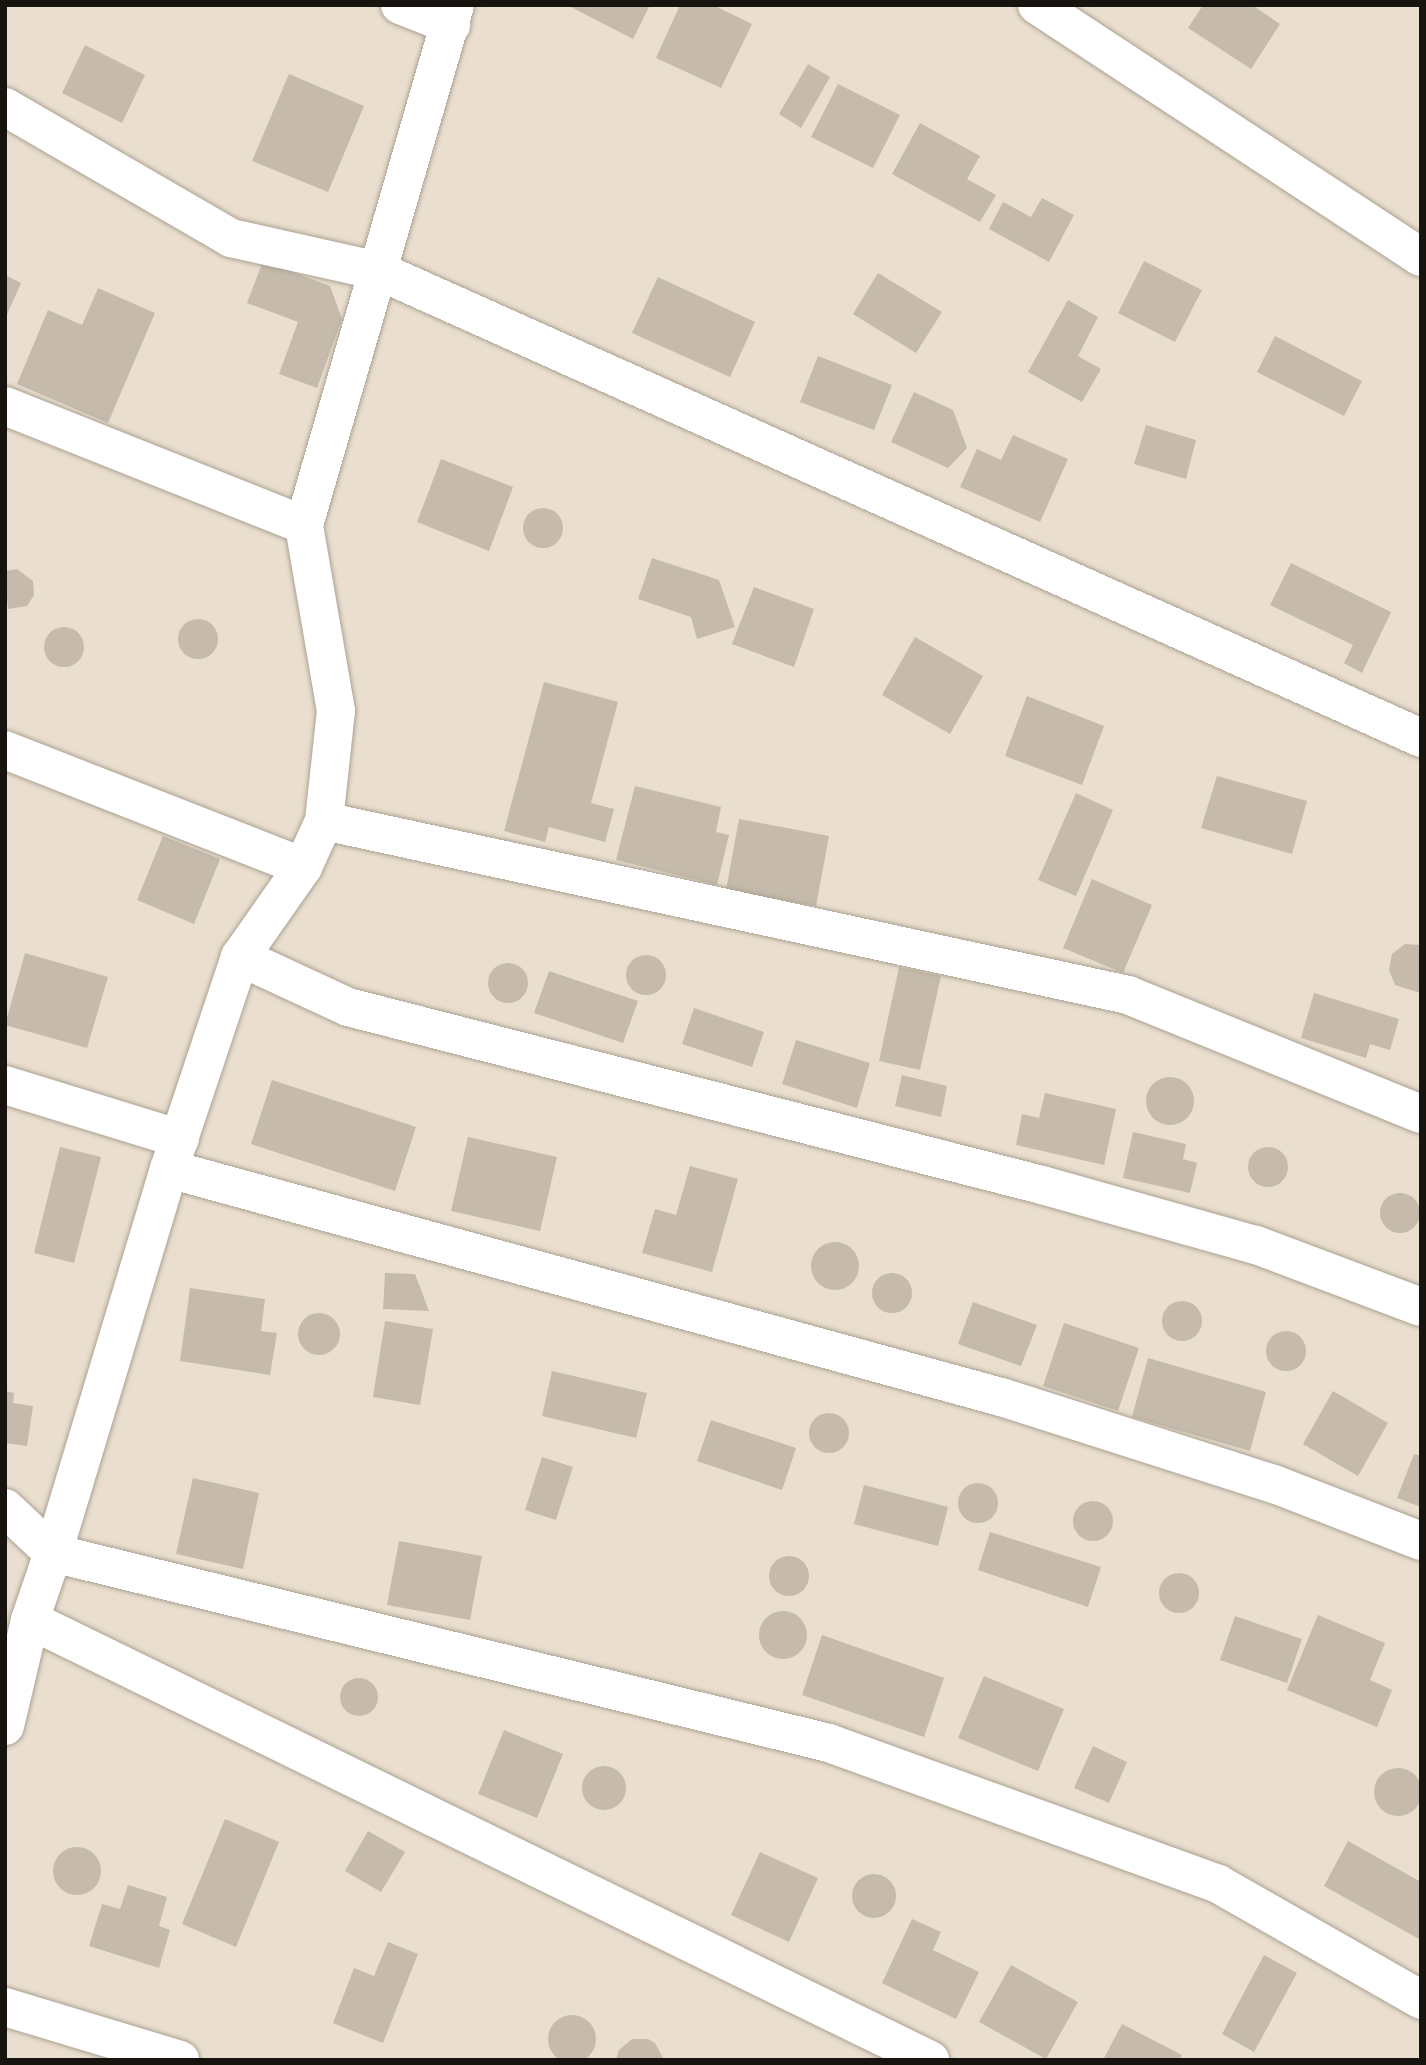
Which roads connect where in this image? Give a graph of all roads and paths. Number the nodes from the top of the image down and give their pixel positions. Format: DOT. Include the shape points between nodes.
graph roads {
  1 [pos="400,5"];
  2 [pos="1037,5"];
  3 [pos="453,15"];
  4 [pos="5,107"];
  5 [pos="1421,257"];
  6 [pos="379,271"];
  7 [pos="5,406"];
  8 [pos="304,525"];
  9 [pos="1421,738"];
  10 [pos="5,750"];
  11 [pos="324,821"];
  12 [pos="303,867"];
  13 [pos="240,957"];
  14 [pos="5,1085"];
  15 [pos="1421,1114"];
  16 [pos="174,1154"];
  17 [pos="1421,1307"];
  18 [pos="5,1508"];
  19 [pos="1421,1541"];
  20 [pos="53,1553"];
  21 [pos="30,1620"];
  22 [pos="5,1727"];
  23 [pos="1421,2000"];
  24 [pos="5,2007"];
  25 [pos="180,2060"];
  26 [pos="930,2060"];
  1 -- 3 [label="street"];
  2 -- 5 [label="street"];
  3 -- 6 [label="street"];
  4 -- 6 [label="street" via="231,238"];
  6 -- 8 [label="street"];
  6 -- 9 [label="street"];
  7 -- 8 [label="street"];
  8 -- 11 [label="street" via="336,711"];
  10 -- 12 [label="street"];
  11 -- 12 [label="street"];
  11 -- 15 [label="street" via="1128,995"];
  12 -- 13 [label="street"];
  13 -- 16 [label="street"];
  13 -- 17 [label="street" via="348,1007 1042,1185 1256,1245"];
  14 -- 16 [label="street"];
  16 -- 19 [label="street" via="1001,1396 1274,1484"];
  16 -- 20 [label="street"];
  18 -- 20 [label="street"];
  20 -- 21 [label="street"];
  20 -- 23 [label="street" via="828,1743 1218,1884"];
  21 -- 22 [label="street"];
  21 -- 26 [label="street"];
  24 -- 25 [label="street"];
}
